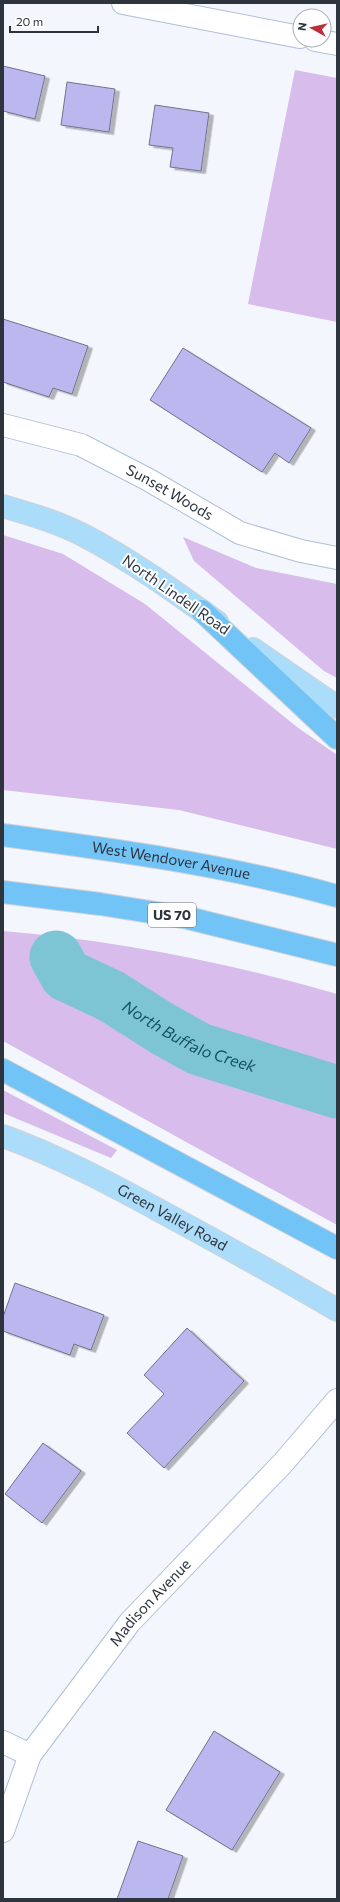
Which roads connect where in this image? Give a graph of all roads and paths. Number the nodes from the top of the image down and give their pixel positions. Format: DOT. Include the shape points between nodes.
graph roads {
  1 [pos="123,3"];
  2 [pos="292,35"];
  3 [pos="3,425"];
  4 [pos="3,506"];
  5 [pos="337,558"];
  6 [pos="202,612"];
  7 [pos="337,707"];
  8 [pos="337,738"];
  9 [pos="3,835"];
  10 [pos="3,892"];
  11 [pos="337,896"];
  12 [pos="337,955"];
  13 [pos="3,1070"];
  14 [pos="3,1136"];
  15 [pos="337,1248"];
  16 [pos="337,1310"];
  17 [pos="337,1400"];
  18 [pos="3,1742"];
  19 [pos="30,1755"];
  20 [pos="3,1831"];
  1 -- 2 [label="street"];
  3 -- 5 [label="street, Sunset Woods" via="81,445 147,479 240,533 301,551"];
  4 -- 6 [label="main road, North Lindell Road" via="35,515 82,535 135,564"];
  6 -- 7 [label="main road, North Lindell Road"];
  6 -- 8 [label="highway"];
  9 -- 11 [label="highway, West Wendover Avenue" via="201,863 290,882"];
  10 -- 12 [label="highway, US 70" via="188,918"];
  13 -- 15 [label="highway"];
  14 -- 16 [label="main road, Green Valley Road" via="119,1189 264,1267"];
  17 -- 19 [label="street, Madison Avenue" via="283,1463 130,1622"];
  18 -- 19 [label="street"];
  19 -- 20 [label="street, Madison Avenue"];
}
